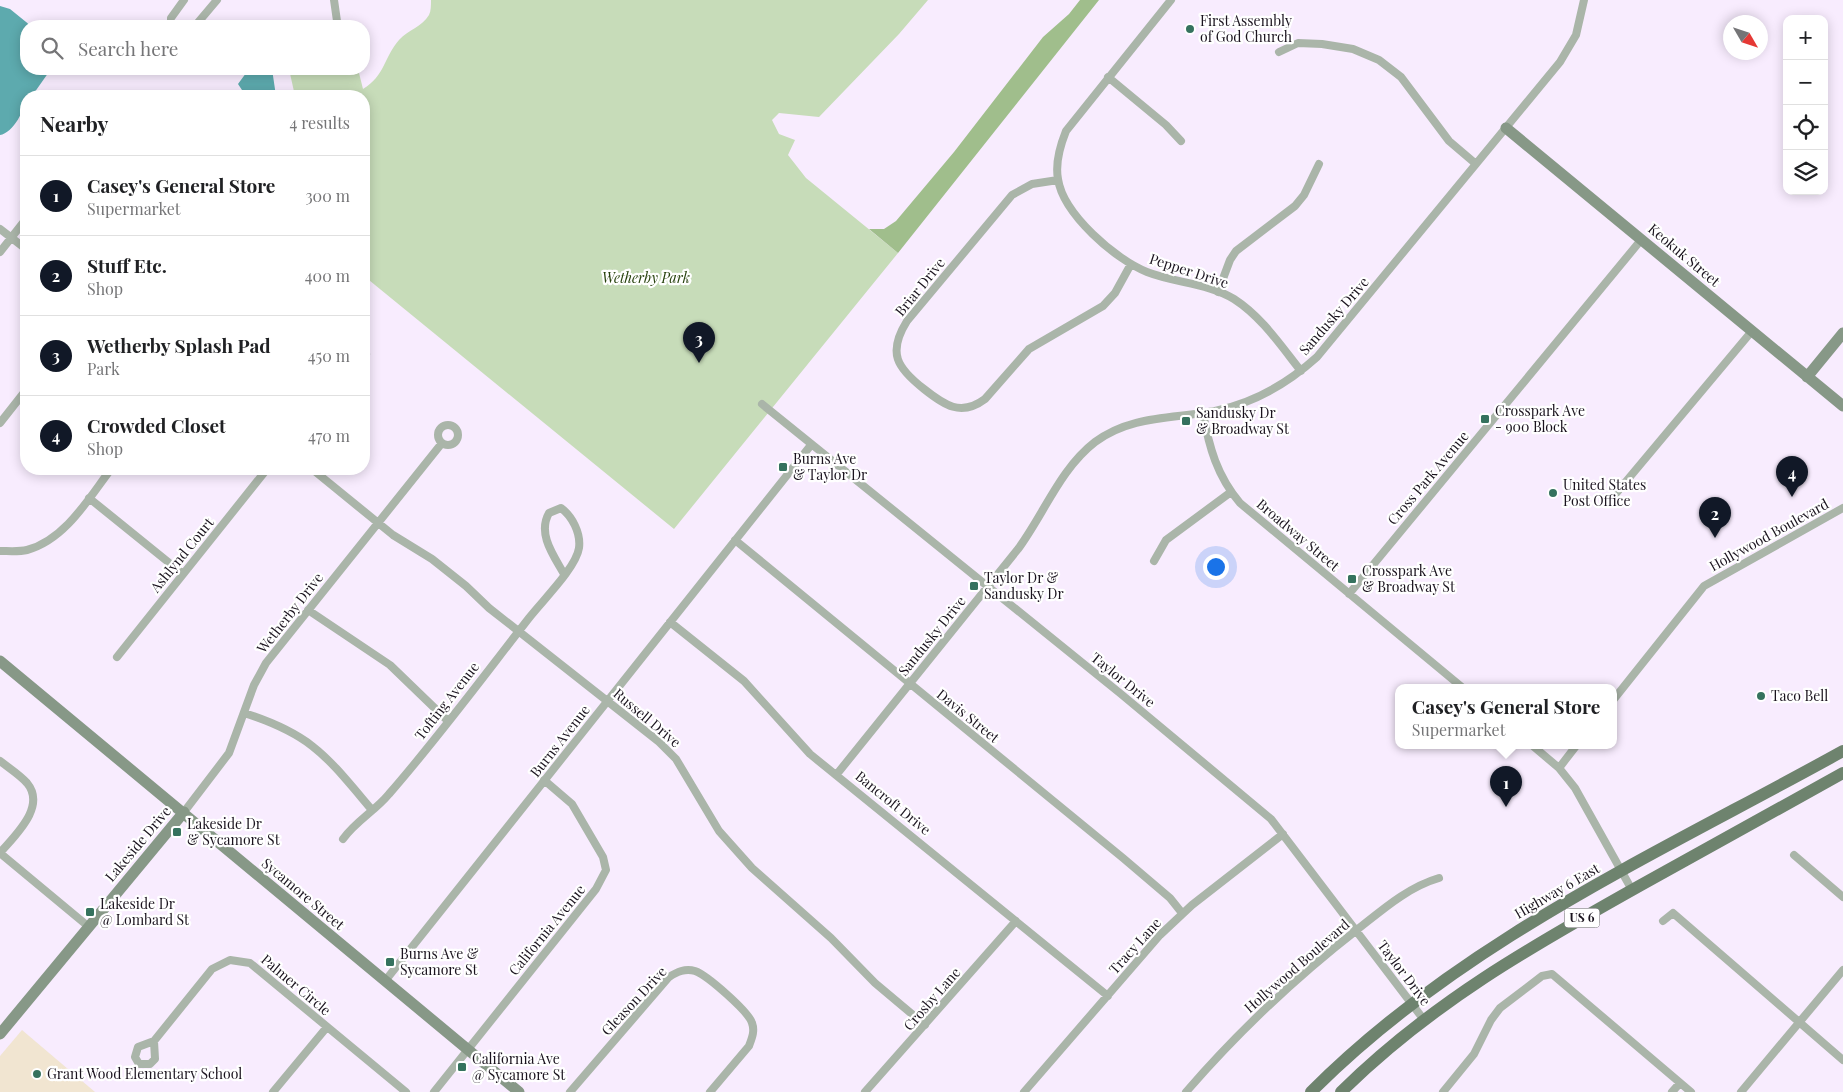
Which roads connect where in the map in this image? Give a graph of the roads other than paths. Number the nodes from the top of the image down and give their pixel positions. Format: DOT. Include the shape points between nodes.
graph roads {
  1 [pos="184,0"];
  2 [pos="217,0"];
  3 [pos="334,0"];
  4 [pos="1171,0"];
  5 [pos="1584,0"];
  6 [pos="171,20"];
  7 [pos="200,20"];
  8 [pos="337,20"];
  9 [pos="1279,52"];
  10 [pos="1108,77"];
  11 [pos="1506,128"];
  12 [pos="1181,140"];
  13 [pos="1319,164"];
  14 [pos="1476,164"];
  15 [pos="1058,180"];
  16 [pos="20,227"];
  17 [pos="0,229"];
  18 [pos="12,238"];
  19 [pos="1641,240"];
  20 [pos="20,244"];
  21 [pos="0,252"];
  22 [pos="1131,264"];
  23 [pos="1218,292"];
  24 [pos="1752,330"];
  25 [pos="1843,333"];
  26 [pos="1301,371"];
  27 [pos="1807,377"];
  28 [pos="20,398"];
  29 [pos="762,404"];
  30 [pos="1843,406"];
  31 [pos="1203,413"];
  32 [pos="0,423"];
  33 [pos="442,443"];
  34 [pos="811,445"];
  35 [pos="106,475"];
  36 [pos="262,475"];
  37 [pos="319,475"];
  38 [pos="1230,492"];
  39 [pos="89,498"];
  40 [pos="1608,503"];
  41 [pos="1843,508"];
  42 [pos="378,523"];
  43 [pos="735,540"];
  44 [pos="0,551"];
  45 [pos="1154,561"];
  46 [pos="183,574"];
  47 [pos="564,574"];
  48 [pos="988,587"];
  49 [pos="1349,594"];
  50 [pos="308,610"];
  51 [pos="670,622"];
  52 [pos="519,631"];
  53 [pos="117,657"];
  54 [pos="0,661"];
  55 [pos="909,684"];
  56 [pos="1458,684"];
  57 [pos="1617,695"];
  58 [pos="608,701"];
  59 [pos="244,713"];
  60 [pos="448,721"];
  61 [pos="1537,749"];
  62 [pos="1574,749"];
  63 [pos="1843,751"];
  64 [pos="0,761"];
  65 [pos="1559,768"];
  66 [pos="1843,773"];
  67 [pos="837,774"];
  68 [pos="544,780"];
  69 [pos="372,810"];
  70 [pos="184,812"];
  71 [pos="1283,834"];
  72 [pos="344,839"];
  73 [pos="0,853"];
  74 [pos="1794,855"];
  75 [pos="1622,871"];
  76 [pos="1439,878"];
  77 [pos="1632,890"];
  78 [pos="1843,897"];
  79 [pos="1182,913"];
  80 [pos="1016,921"];
  81 [pos="1663,921"];
  82 [pos="89,927"];
  83 [pos="1357,930"];
  84 [pos="1843,970"];
  85 [pos="385,981"];
  86 [pos="1108,996"];
  87 [pos="1412,1004"];
  88 [pos="1424,1020"];
  89 [pos="1799,1022"];
  90 [pos="926,1026"];
  91 [pos="327,1027"];
  92 [pos="0,1034"];
  93 [pos="154,1041"];
  94 [pos="467,1050"];
  95 [pos="1843,1060"];
  96 [pos="1680,1083"];
  97 [pos="273,1092"];
  98 [pos="406,1092"];
  99 [pos="434,1092"];
  100 [pos="518,1092"];
  101 [pos="570,1092"];
  102 [pos="710,1092"];
  103 [pos="865,1092"];
  104 [pos="1024,1092"];
  105 [pos="1186,1092"];
  106 [pos="1311,1092"];
  107 [pos="1341,1092"];
  108 [pos="1443,1092"];
  109 [pos="1672,1092"];
  110 [pos="1691,1092"];
  111 [pos="1741,1092"];
  1 -- 6 [label="street"];
  2 -- 7 [label="street"];
  3 -- 8 [label="street"];
  4 -- 10 [label="street, Pepper Drive"];
  5 -- 11 [label="street, Sandusky Drive" via="1569,48"];
  9 -- 14 [label="street" via="1298,43 1322,44 1353,49 1379,60 1401,77 1449,142"];
  10 -- 12 [label="street"];
  10 -- 15 [label="street, Pepper Drive" via="1066,131 1058,155"];
  11 -- 14 [label="street, Sandusky Drive"];
  11 -- 19 [label="street, Keokuk Street"];
  13 -- 23 [label="street" via="1296,206 1236,251"];
  14 -- 26 [label="street, Sandusky Drive" via="1328,344"];
  15 -- 22 [label="street, Pepper Drive" via="1069,206 1082,221"];
  15 -- 22 [label="street, Briar Drive" via="1022,188 1002,204 901,331 896,346 900,368 942,404 962,409 978,405 1029,349 1103,306"];
  16 -- 18 [label="street"];
  17 -- 18 [label="street"];
  18 -- 20 [label="street"];
  18 -- 21 [label="street"];
  19 -- 24 [label="street, Keokuk Street"];
  19 -- 49 [label="street, Cross Park Avenue"];
  22 -- 23 [label="street, Pepper Drive"];
  23 -- 26 [label="street, Pepper Drive" via="1249,310"];
  24 -- 27 [label="street, Keokuk Street"];
  24 -- 40 [label="street"];
  25 -- 27 [label="street"];
  26 -- 31 [label="street, Sandusky Drive" via="1284,384 1250,401"];
  27 -- 30 [label="street, Keokuk Street"];
  28 -- 32 [label="street"];
  29 -- 34 [label="street, Taylor Drive"];
  31 -- 38 [label="street, Broadway Street" via="1213,458"];
  31 -- 48 [label="street, Sandusky Drive" via="1137,421 1095,442 1071,466 1032,530"];
  33 -- 42 [label="street, Wetherby Drive"];
  34 -- 43 [label="street, Burns Avenue"];
  34 -- 48 [label="street, Taylor Drive"];
  35 -- 39 [label="street"];
  36 -- 46 [label="street, Ashlynd Court"];
  37 -- 42 [label="street, Russell Drive"];
  38 -- 45 [label="street" via="1166,540"];
  38 -- 49 [label="street, Broadway Street" via="1251,514"];
  39 -- 44 [label="street" via="50,540 26,550"];
  39 -- 46 [label="street"];
  41 -- 57 [label="street, Hollywood Boulevard" via="1704,586"];
  42 -- 50 [label="street, Wetherby Drive"];
  42 -- 52 [label="street, Russell Drive" via="446,570"];
  43 -- 51 [label="street, Burns Avenue"];
  43 -- 55 [label="street, Davis Street"];
  46 -- 53 [label="street, Ashlynd Court"];
  47 -- 47 [label="street, Tofting Avenue" via="544,527 549,513 561,508 573,519 579,547"];
  47 -- 52 [label="street, Tofting Avenue"];
  48 -- 55 [label="street, Sandusky Drive"];
  48 -- 71 [label="street, Taylor Drive" via="1204,763"];
  49 -- 56 [label="street, Broadway Street"];
  50 -- 59 [label="street, Wetherby Drive" via="260,674"];
  50 -- 60 [label="street" via="390,665"];
  51 -- 58 [label="street, Burns Avenue"];
  51 -- 67 [label="street, Bancroft Drive" via="739,676 803,746"];
  52 -- 58 [label="street, Russell Drive"];
  52 -- 60 [label="street, Tofting Avenue"];
  54 -- 70 [label="street, Sycamore Street"];
  55 -- 67 [label="street, Sandusky Drive"];
  55 -- 79 [label="street, Davis Street" via="1155,885"];
  58 -- 68 [label="street, Burns Avenue"];
  58 -- 90 [label="street, Russell Drive" via="676,759 719,831 752,868 831,938 869,978"];
  59 -- 69 [label="street" via="283,727 310,743 334,764"];
  59 -- 70 [label="street, Wetherby Drive" via="222,765"];
  60 -- 69 [label="street, Tofting Avenue" via="389,795"];
  61 -- 65 [label="street"];
  62 -- 65 [label="street"];
  63 -- 75 [label="main road, Highway 6 East / US 6"];
  64 -- 73 [label="street" via="28,784 33,803 29,817"];
  65 -- 75 [label="street" via="1585,804"];
  66 -- 77 [label="main road, US 6"];
  67 -- 80 [label="street, Bancroft Drive"];
  68 -- 85 [label="street, Burns Avenue"];
  68 -- 94 [label="street, California Avenue" via="576,808 603,857 605,875"];
  69 -- 72 [label="street, Tofting Avenue" via="353,825"];
  70 -- 82 [label="street, Lakeside Drive"];
  70 -- 85 [label="street, Sycamore Street"];
  71 -- 79 [label="street, Tracy Lane"];
  71 -- 83 [label="street, Taylor Drive"];
  73 -- 82 [label="street"];
  74 -- 78 [label="street"];
  75 -- 77 [label="street"];
  75 -- 87 [label="main road, Highway 6 East / US 6" via="1499,942"];
  76 -- 83 [label="street, Hollywood Boulevard" via="1412,890"];
  77 -- 88 [label="main road, US 6" via="1523,951 1477,980"];
  79 -- 86 [label="street, Tracy Lane"];
  80 -- 86 [label="street, Bancroft Drive"];
  80 -- 90 [label="street, Crosby Lane"];
  81 -- 89 [label="street" via="1674,913"];
  82 -- 92 [label="street, Lakeside Drive"];
  83 -- 87 [label="street, Taylor Drive"];
  83 -- 105 [label="street, Hollywood Boulevard" via="1244,1028"];
  84 -- 89 [label="street"];
  85 -- 94 [label="street, Sycamore Street"];
  86 -- 104 [label="street, Tracy Lane"];
  87 -- 88 [label="street, Taylor Drive"];
  87 -- 106 [label="main road, Highway 6 East / US 6" via="1361,1045"];
  88 -- 107 [label="main road, US 6"];
  89 -- 95 [label="street"];
  89 -- 111 [label="street"];
  90 -- 103 [label="street, Crosby Lane"];
  91 -- 93 [label="street, Palmer Circle" via="250,963 230,960 212,969"];
  91 -- 97 [label="street"];
  91 -- 98 [label="street, Palmer Circle"];
  94 -- 99 [label="street, California Avenue"];
  94 -- 100 [label="street, Sycamore Street"];
  96 -- 108 [label="street" via="1552,974 1542,976 1495,1014 1474,1054"];
  96 -- 109 [label="street"];
  96 -- 110 [label="street"];
  101 -- 102 [label="street, Gleason Drive" via="669,977 687,970 702,974 746,1012 752,1023 753,1038 749,1046"];
}
